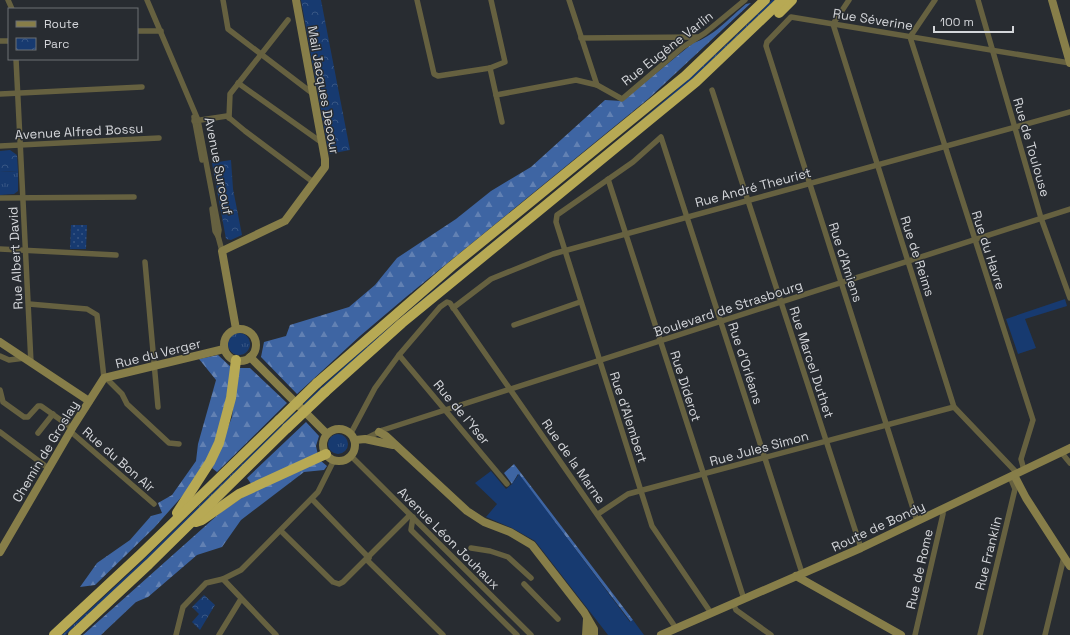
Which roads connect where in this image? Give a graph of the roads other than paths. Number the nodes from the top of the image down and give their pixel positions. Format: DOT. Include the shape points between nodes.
graph roads {
  1 [pos="147,0"];
  2 [pos="223,0"];
  3 [pos="296,0"];
  4 [pos="417,0"];
  5 [pos="491,0"];
  6 [pos="569,0"];
  7 [pos="745,0"];
  8 [pos="764,0"];
  9 [pos="782,0"];
  10 [pos="792,0"];
  11 [pos="849,0"];
  12 [pos="934,0"];
  13 [pos="978,0"];
  14 [pos="1052,0"];
  15 [pos="791,17"];
  16 [pos="288,20"];
  17 [pos="760,22"];
  18 [pos="833,24"];
  19 [pos="138,31"];
  20 [pos="161,31"];
  21 [pos="699,37"];
  22 [pos="910,37"];
  23 [pos="581,38"];
  24 [pos="672,39"];
  25 [pos="683,47"];
  26 [pos="993,51"];
  27 [pos="260,54"];
  28 [pos="16,60"];
  29 [pos="1070,63"];
  30 [pos="490,68"];
  31 [pos="238,83"];
  32 [pos="600,86"];
  33 [pos="142,87"];
  34 [pos="712,90"];
  35 [pos="18,93"];
  36 [pos="312,93"];
  37 [pos="0,94"];
  38 [pos="496,95"];
  39 [pos="1070,112"];
  40 [pos="230,118"];
  41 [pos="196,121"];
  42 [pos="502,122"];
  43 [pos="1015,128"];
  44 [pos="159,138"];
  45 [pos="321,142"];
  46 [pos="20,145"];
  47 [pos="0,146"];
  48 [pos="945,147"];
  49 [pos="878,165"];
  50 [pos="608,179"];
  51 [pos="313,182"];
  52 [pos="810,183"];
  53 [pos="134,197"];
  54 [pos="0,198"];
  55 [pos="24,198"];
  56 [pos="749,200"];
  57 [pos="1070,209"];
  58 [pos="687,217"];
  59 [pos="1041,218"];
  60 [pos="624,233"];
  61 [pos="975,240"];
  62 [pos="0,249"];
  63 [pos="26,250"];
  64 [pos="565,250"];
  65 [pos="222,251"];
  66 [pos="116,255"];
  67 [pos="908,261"];
  68 [pos="145,262"];
  69 [pos="842,282"];
  70 [pos="1070,298"];
  71 [pos="580,302"];
  72 [pos="781,302"];
  73 [pos="30,304"];
  74 [pos="453,308"];
  75 [pos="720,321"];
  76 [pos="514,325"];
  77 [pos="236,330"];
  78 [pos="660,341"];
  79 [pos="0,342"];
  80 [pos="224,349"];
  81 [pos="399,355"];
  82 [pos="0,356"];
  83 [pos="250,357"];
  84 [pos="236,360"];
  85 [pos="599,360"];
  86 [pos="28,361"];
  87 [pos="155,366"];
  88 [pos="103,380"];
  89 [pos="0,390"];
  90 [pos="509,390"];
  91 [pos="89,401"];
  92 [pos="158,407"];
  93 [pos="954,407"];
  94 [pos="446,410"];
  95 [pos="53,414"];
  96 [pos="888,426"];
  97 [pos="71,430"];
  98 [pos="0,432"];
  99 [pos="38,433"];
  100 [pos="327,434"];
  101 [pos="382,434"];
  102 [pos="353,436"];
  103 [pos="365,439"];
  104 [pos="826,442"];
  105 [pos="179,444"];
  106 [pos="395,445"];
  107 [pos="1070,448"];
  108 [pos="1061,452"];
  109 [pos="351,456"];
  110 [pos="330,457"];
  111 [pos="765,457"];
  112 [pos="1070,463"];
  113 [pos="48,468"];
  114 [pos="1017,473"];
  115 [pos="704,475"];
  116 [pos="507,484"];
  117 [pos="641,490"];
  118 [pos="312,499"];
  119 [pos="154,504"];
  120 [pos="943,509"];
  121 [pos="598,514"];
  122 [pos="412,516"];
  123 [pos="918,521"];
  124 [pos="173,523"];
  125 [pos="190,524"];
  126 [pos="281,531"];
  127 [pos="1,547"];
  128 [pos="471,548"];
  129 [pos="861,548"];
  130 [pos="1064,557"];
  131 [pos="368,559"];
  132 [pos="1070,566"];
  133 [pos="799,574"];
  134 [pos="531,578"];
  135 [pos="223,579"];
  136 [pos="524,584"];
  137 [pos="241,599"];
  138 [pos="744,599"];
  139 [pos="733,603"];
  140 [pos="711,613"];
  141 [pos="587,618"];
  142 [pos="558,619"];
  143 [pos="676,628"];
  144 [pos="54,635"];
  145 [pos="73,635"];
  146 [pos="176,635"];
  147 [pos="219,635"];
  148 [pos="276,635"];
  149 [pos="443,635"];
  150 [pos="518,635"];
  151 [pos="531,635"];
  152 [pos="586,635"];
  153 [pos="594,635"];
  154 [pos="661,635"];
  155 [pos="771,635"];
  156 [pos="901,635"];
  157 [pos="915,635"];
  158 [pos="980,635"];
  159 [pos="1045,635"];
  1 -- 20 [label="street, Avenue Surcouf"];
  2 -- 27 [label="street" via="228,30"];
  3 -- 36 [label="street, Mail Jacques Decour"];
  4 -- 30 [label="street" via="436,76"];
  5 -- 30 [label="street" via="505,62"];
  6 -- 23 [label="street"];
  7 -- 21 [label="street, Rue Eugène Varlin"];
  8 -- 124 [label="highway, bridge" via="685,76 435,280 317,383"];
  9 -- 17 [label="highway"];
  10 -- 17 [label="highway" via="773,18"];
  11 -- 18 [label="street"];
  12 -- 22 [label="street"];
  13 -- 26 [label="street, Rue de Toulouse"];
  14 -- 29 [label="street"];
  15 -- 18 [label="street, Rue Séverine"];
  15 -- 52 [label="street, Rue d'Amiens" via="770,37 766,46"];
  16 -- 27 [label="street"];
  17 -- 125 [label="highway, bridge" via="696,82 408,318 325,392"];
  18 -- 22 [label="street, Rue Séverine"];
  18 -- 49 [label="street, Rue de Reims"];
  19 -- 20 [label="street"];
  20 -- 41 [label="street, Avenue Surcouf" via="191,101"];
  21 -- 24 [label="street"];
  21 -- 25 [label="street, Rue Eugène Varlin"];
  22 -- 26 [label="street, Rue Séverine"];
  22 -- 48 [label="street, Rue du Havre"];
  23 -- 24 [label="street"];
  23 -- 32 [label="street"];
  24 -- 25 [label="street"];
  25 -- 32 [label="street, Rue Eugène Varlin" via="622,99"];
  26 -- 29 [label="street, Rue Séverine"];
  26 -- 43 [label="street, Rue de Toulouse"];
  27 -- 31 [label="street"];
  27 -- 36 [label="street"];
  28 -- 35 [label="street, Rue Albert David"];
  30 -- 38 [label="street"];
  31 -- 40 [label="street" via="228,98"];
  31 -- 45 [label="street"];
  32 -- 38 [label="street" via="576,80"];
  33 -- 35 [label="street"];
  34 -- 56 [label="street, Rue Marcel Duthet"];
  35 -- 37 [label="street"];
  35 -- 46 [label="street, Rue Albert David"];
  36 -- 45 [label="street, Mail Jacques Decour"];
  38 -- 42 [label="street"];
  39 -- 43 [label="street, Rue André Theuriet"];
  40 -- 41 [label="street" via="227,116"];
  40 -- 51 [label="street"];
  41 -- 65 [label="street, Avenue Surcouf" via="215,231"];
  43 -- 48 [label="street, Rue André Theuriet"];
  43 -- 59 [label="street, Rue de Toulouse"];
  44 -- 46 [label="street, Avenue Alfred Bossu"];
  45 -- 51 [label="street, Mail Jacques Decour" via="325,167"];
  46 -- 47 [label="street, Avenue Alfred Bossu"];
  46 -- 55 [label="street, Rue Albert David"];
  48 -- 49 [label="street, Rue André Theuriet"];
  48 -- 61 [label="street, Rue du Havre"];
  49 -- 52 [label="street, Rue André Theuriet"];
  49 -- 67 [label="street, Rue de Reims"];
  50 -- 58 [label="street, Rue d'Orléans" via="633,162 661,136"];
  50 -- 60 [label="street, Rue Diderot"];
  50 -- 64 [label="street, Rue d'Alembert" via="557,215 556,222"];
  51 -- 65 [label="street, Mail Jacques Decour" via="285,221"];
  52 -- 56 [label="street, Rue André Theuriet"];
  52 -- 69 [label="street, Rue d'Amiens"];
  53 -- 55 [label="street"];
  54 -- 55 [label="street"];
  55 -- 63 [label="street, Rue Albert David"];
  56 -- 58 [label="street, Rue André Theuriet"];
  56 -- 72 [label="street, Rue Marcel Duthet"];
  57 -- 59 [label="street, Boulevard de Strasbourg"];
  58 -- 60 [label="street, Rue André Theuriet"];
  58 -- 75 [label="street, Rue d'Orléans"];
  59 -- 61 [label="street, Boulevard de Strasbourg"];
  59 -- 70 [label="street, Rue de Toulouse"];
  60 -- 64 [label="street, Rue André Theuriet"];
  60 -- 78 [label="street, Rue Diderot"];
  61 -- 67 [label="street, Boulevard de Strasbourg"];
  61 -- 114 [label="street, Rue du Havre" via="1033,420"];
  62 -- 63 [label="street"];
  63 -- 66 [label="street"];
  63 -- 73 [label="street, Rue Albert David"];
  64 -- 71 [label="street, Rue d'Alembert"];
  64 -- 74 [label="street, Rue André Theuriet" via="491,280"];
  65 -- 77 [label="street, Avenue Surcouf"];
  67 -- 69 [label="street, Boulevard de Strasbourg"];
  67 -- 93 [label="street, Rue de Reims"];
  68 -- 87 [label="street"];
  69 -- 72 [label="street, Boulevard de Strasbourg"];
  69 -- 96 [label="street, Rue d'Amiens"];
  71 -- 76 [label="street"];
  71 -- 85 [label="street, Rue d'Alembert"];
  72 -- 75 [label="street, Boulevard de Strasbourg"];
  72 -- 104 [label="street, Rue Marcel Duthet"];
  73 -- 86 [label="street, Rue Albert David"];
  73 -- 88 [label="street" via="87,309 97,315"];
  74 -- 81 [label="street" via="447,302 440,307"];
  74 -- 90 [label="street, Rue de la Marne"];
  75 -- 78 [label="street, Boulevard de Strasbourg"];
  75 -- 111 [label="street, Rue d'Orléans"];
  77 -- 80 [label="street" via="227,335"];
  77 -- 83 [label="street" via="250,332 254,339 256,348"];
  78 -- 85 [label="street, Boulevard de Strasbourg"];
  78 -- 115 [label="street, Rue Diderot"];
  79 -- 86 [label="street"];
  80 -- 84 [label="street" via="230,358"];
  80 -- 87 [label="street, Rue du Verger"];
  81 -- 94 [label="street, Rue de l'Yser"];
  81 -- 102 [label="street" via="375,388"];
  82 -- 86 [label="street" via="9,360"];
  83 -- 84 [label="street"];
  83 -- 100 [label="street"];
  84 -- 124 [label="highway" via="230,405 219,443"];
  85 -- 90 [label="street, Boulevard de Strasbourg"];
  85 -- 117 [label="street, Rue d'Alembert"];
  86 -- 91 [label="street"];
  87 -- 88 [label="street, Rue du Verger"];
  87 -- 92 [label="street"];
  88 -- 91 [label="street, Chemin de Groslay"];
  88 -- 105 [label="street" via="122,394 127,404 169,443"];
  89 -- 95 [label="street, Rue du Bon Air" via="3,402 24,417 28,417 38,406"];
  90 -- 94 [label="street, Boulevard de Strasbourg"];
  90 -- 121 [label="street, Rue de la Marne"];
  91 -- 97 [label="street, Chemin de Groslay"];
  93 -- 96 [label="street, Rue Jules Simon"];
  93 -- 114 [label="street, Rue de Reims"];
  94 -- 101 [label="street, Boulevard de Strasbourg" via="392,427"];
  94 -- 116 [label="street, Rue de l'Yser"];
  95 -- 97 [label="street, Rue du Bon Air"];
  95 -- 99 [label="street"];
  96 -- 104 [label="street, Rue Jules Simon"];
  96 -- 123 [label="street, Rue d'Amiens"];
  97 -- 113 [label="street, Chemin de Groslay"];
  97 -- 119 [label="street, Rue du Bon Air"];
  98 -- 113 [label="street"];
  100 -- 102 [label="street" via="336,429 346,430"];
  100 -- 110 [label="street" via="323,444"];
  101 -- 103 [label="street, Boulevard de Strasbourg"];
  101 -- 106 [label="street"];
  102 -- 103 [label="street"];
  102 -- 109 [label="street" via="355,449"];
  103 -- 106 [label="street"];
  104 -- 111 [label="street, Rue Jules Simon"];
  104 -- 129 [label="street, Rue Marcel Duthet"];
  106 -- 141 [label="street" via="467,511 532,545"];
  107 -- 108 [label="street, Route de Bondy"];
  108 -- 112 [label="street"];
  108 -- 114 [label="street, Route de Bondy"];
  109 -- 110 [label="street" via="342,461"];
  109 -- 122 [label="street, Avenue Léon Jouhaux"];
  110 -- 118 [label="street" via="322,488"];
  110 -- 125 [label="highway" via="270,478 239,494 202,520"];
  111 -- 115 [label="street, Rue Jules Simon"];
  111 -- 133 [label="street, Rue d'Orléans"];
  113 -- 127 [label="street, Chemin de Groslay"];
  114 -- 120 [label="street, Route de Bondy"];
  114 -- 130 [label="street" via="1026,498"];
  114 -- 158 [label="street, Rue Franklin"];
  115 -- 117 [label="street, Rue Jules Simon"];
  115 -- 138 [label="street, Rue Diderot"];
  117 -- 121 [label="street, Rue Jules Simon" via="628,494"];
  117 -- 140 [label="street, Rue d'Alembert" via="655,531"];
  118 -- 126 [label="street"];
  118 -- 131 [label="street"];
  120 -- 123 [label="street, Route de Bondy"];
  120 -- 157 [label="street, Rue de Rome"];
  121 -- 143 [label="street, Rue de la Marne"];
  122 -- 131 [label="street"];
  122 -- 150 [label="street" via="412,530"];
  122 -- 151 [label="street, Avenue Léon Jouhaux"];
  123 -- 129 [label="street, Route de Bondy"];
  124 -- 144 [label="highway"];
  125 -- 145 [label="highway"];
  126 -- 131 [label="street" via="339,584"];
  126 -- 135 [label="street" via="241,570"];
  128 -- 134 [label="street" via="508,557"];
  129 -- 133 [label="street, Route de Bondy"];
  130 -- 132 [label="street"];
  130 -- 159 [label="street"];
  131 -- 149 [label="street"];
  133 -- 138 [label="street, Route de Bondy"];
  133 -- 156 [label="street"];
  135 -- 137 [label="street"];
  135 -- 146 [label="street" via="206,583 183,607"];
  136 -- 142 [label="street"];
  137 -- 147 [label="street"];
  137 -- 148 [label="street"];
  138 -- 139 [label="street, Route de Bondy"];
  139 -- 140 [label="street, Route de Bondy"];
  139 -- 155 [label="street" via="736,610"];
  140 -- 143 [label="street, Route de Bondy"];
  141 -- 152 [label="street"];
  141 -- 153 [label="street" via="594,629"];
  143 -- 154 [label="street, Route de Bondy"];
}
